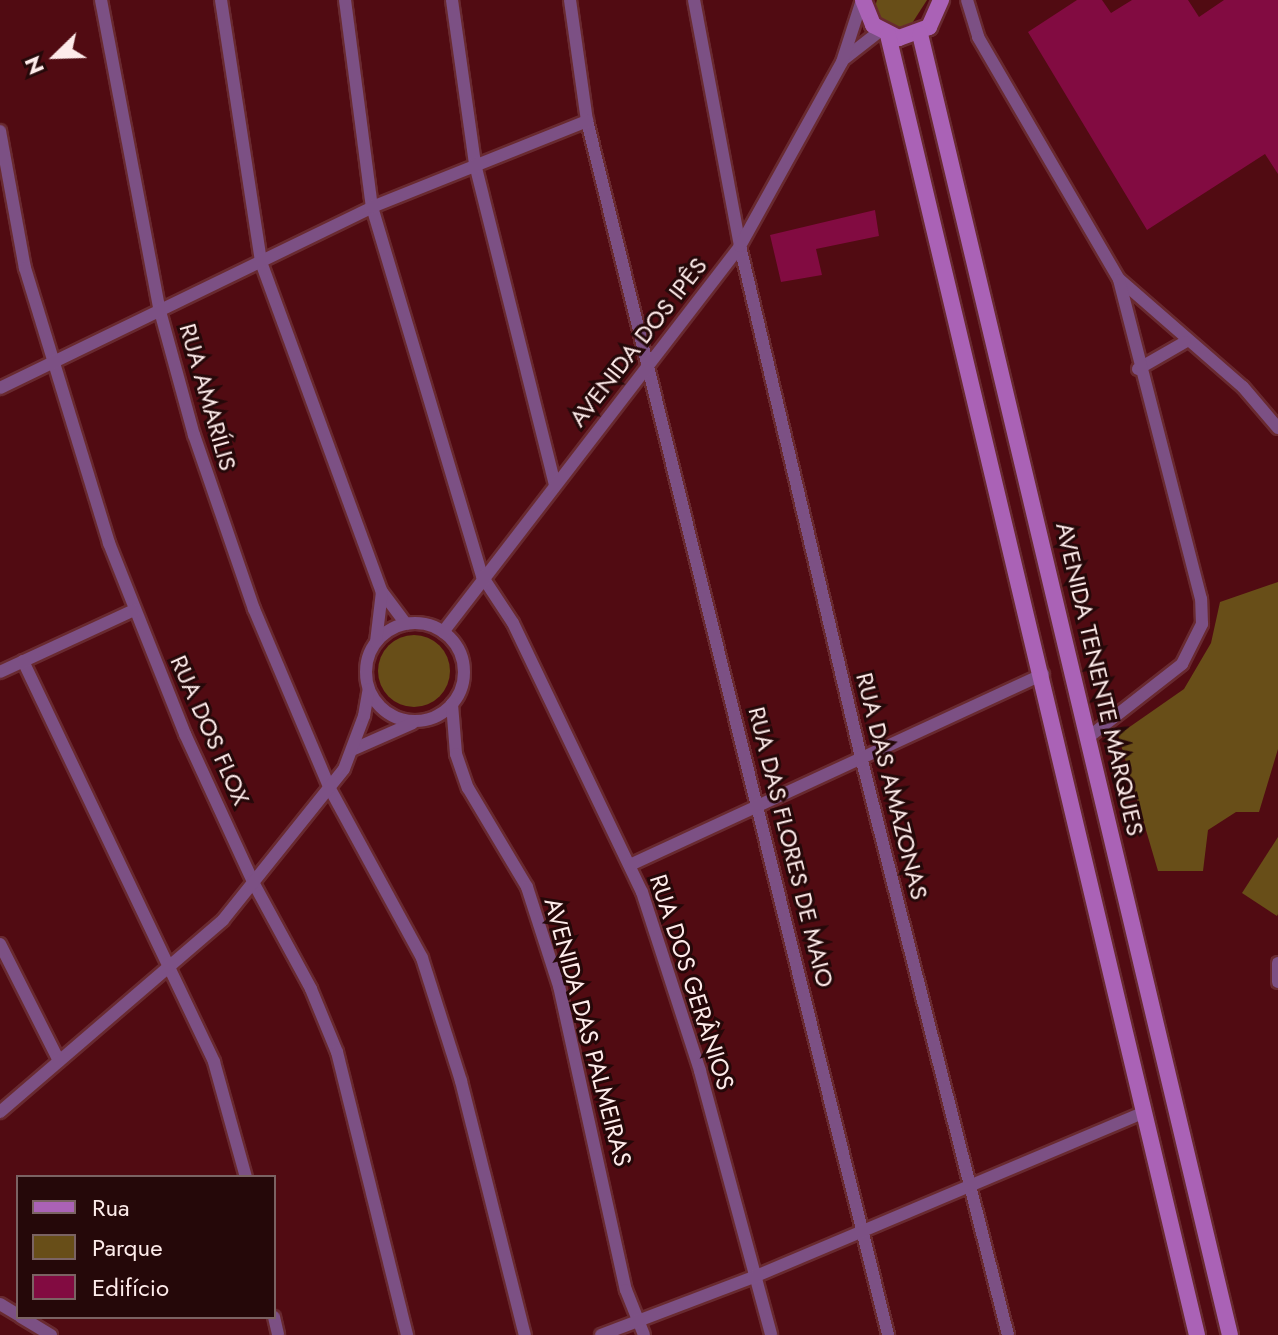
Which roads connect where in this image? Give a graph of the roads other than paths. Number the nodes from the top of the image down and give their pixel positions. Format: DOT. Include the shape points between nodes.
graph roads {
  1 [pos="101,0"];
  2 [pos="221,0"];
  3 [pos="345,0"];
  4 [pos="452,0"];
  5 [pos="570,0"];
  6 [pos="694,0"];
  7 [pos="862,0"];
  8 [pos="941,0"];
  9 [pos="952,0"];
  10 [pos="967,2"];
  11 [pos="884,33"];
  12 [pos="920,34"];
  13 [pos="842,62"];
  14 [pos="587,121"];
  15 [pos="0,131"];
  16 [pos="475,164"];
  17 [pos="372,207"];
  18 [pos="740,246"];
  19 [pos="261,262"];
  20 [pos="1119,279"];
  21 [pos="160,311"];
  22 [pos="1185,342"];
  23 [pos="52,366"];
  24 [pos="1138,369"];
  25 [pos="649,370"];
  26 [pos="0,388"];
  27 [pos="1278,428"];
  28 [pos="555,484"];
  29 [pos="482,576"];
  30 [pos="382,592"];
  31 [pos="134,610"];
  32 [pos="406,624"];
  33 [pos="443,632"];
  34 [pos="376,642"];
  35 [pos="23,661"];
  36 [pos="0,672"];
  37 [pos="1043,674"];
  38 [pos="369,689"];
  39 [pos="452,704"];
  40 [pos="418,722"];
  41 [pos="1090,736"];
  42 [pos="354,749"];
  43 [pos="861,757"];
  44 [pos="330,789"];
  45 [pos="756,804"];
  46 [pos="630,865"];
  47 [pos="253,882"];
  48 [pos="0,944"];
  49 [pos="1278,963"];
  50 [pos="169,969"];
  51 [pos="1278,982"];
  52 [pos="59,1061"];
  53 [pos="0,1112"];
  54 [pos="1145,1112"];
  55 [pos="245,1175"];
  56 [pos="971,1185"];
  57 [pos="860,1233"];
  58 [pos="754,1277"];
  59 [pos="25,1319"];
  60 [pos="638,1319"];
  61 [pos="51,1335"];
  62 [pos="407,1335"];
  63 [pos="525,1335"];
  64 [pos="601,1335"];
  65 [pos="644,1335"];
  66 [pos="771,1335"];
  67 [pos="888,1335"];
  68 [pos="1008,1335"];
  69 [pos="1197,1335"];
  70 [pos="1230,1335"];
  1 -- 21 [label="street, RUA AMARÍLIS"];
  2 -- 19 [label="street"];
  3 -- 17 [label="street, RUA DOS GERÂNIOS"];
  4 -- 16 [label="street"];
  5 -- 14 [label="street, RUA DAS FLORES DE MAIO"];
  6 -- 18 [label="street, RUA DAS AMAZONAS"];
  7 -- 11 [label="main road" via="867,17"];
  7 -- 13 [label="street, AVENIDA DOS IPÊS"];
  8 -- 12 [label="main road" via="936,19"];
  9 -- 10 [label="street"];
  10 -- 20 [label="street" via="978,37"];
  11 -- 12 [label="main road"];
  11 -- 13 [label="street, AVENIDA DOS IPÊS"];
  11 -- 37 [label="main road"];
  12 -- 41 [label="main road, AVENIDA TENENTE MARQUES"];
  13 -- 18 [label="street, AVENIDA DOS IPÊS"];
  14 -- 16 [label="street"];
  14 -- 25 [label="street, RUA DAS FLORES DE MAIO"];
  15 -- 23 [label="street, RUA DOS FLOX" via="25,268"];
  16 -- 17 [label="street"];
  16 -- 28 [label="street"];
  17 -- 19 [label="street"];
  17 -- 29 [label="street, RUA DOS GERÂNIOS"];
  18 -- 25 [label="street, AVENIDA DOS IPÊS"];
  18 -- 43 [label="street, RUA DAS AMAZONAS"];
  19 -- 21 [label="street"];
  19 -- 30 [label="street"];
  20 -- 22 [label="street"];
  20 -- 24 [label="street"];
  21 -- 23 [label="street"];
  21 -- 44 [label="street, RUA AMARÍLIS" via="194,435 254,609"];
  22 -- 24 [label="street"];
  22 -- 27 [label="street" via="1243,387"];
  23 -- 26 [label="street"];
  23 -- 31 [label="street, RUA DOS FLOX"];
  24 -- 41 [label="street" via="1201,599 1202,624 1182,664"];
  25 -- 28 [label="street, AVENIDA DOS IPÊS"];
  25 -- 45 [label="street, RUA DAS FLORES DE MAIO"];
  28 -- 29 [label="street, AVENIDA DOS IPÊS"];
  29 -- 33 [label="street, AVENIDA DOS IPÊS"];
  29 -- 46 [label="street, RUA DOS GERÂNIOS" via="513,623"];
  30 -- 32 [label="street"];
  30 -- 34 [label="street"];
  31 -- 35 [label="street"];
  31 -- 47 [label="street, RUA DOS FLOX"];
  32 -- 33 [label="street"];
  32 -- 34 [label="street"];
  33 -- 39 [label="street" via="464,668"];
  34 -- 38 [label="street" via="366,665"];
  35 -- 36 [label="street"];
  35 -- 50 [label="street"];
  37 -- 43 [label="street"];
  37 -- 54 [label="main road"];
  38 -- 40 [label="street" via="392,716"];
  38 -- 42 [label="street"];
  39 -- 40 [label="street"];
  39 -- 60 [label="street, AVENIDA DAS PALMEIRAS" via="456,754 468,788 527,887 559,986 626,1290"];
  40 -- 42 [label="street"];
  41 -- 70 [label="main road, AVENIDA TENENTE MARQUES"];
  42 -- 44 [label="street"];
  43 -- 45 [label="street"];
  43 -- 56 [label="street, RUA DAS AMAZONAS"];
  44 -- 47 [label="street"];
  44 -- 63 [label="street, RUA AMARÍLIS" via="422,958 461,1081"];
  45 -- 46 [label="street"];
  45 -- 57 [label="street, RUA DAS FLORES DE MAIO" via="816,1033"];
  46 -- 58 [label="street, RUA DOS GERÂNIOS" via="669,966"];
  47 -- 50 [label="street" via="223,920"];
  47 -- 62 [label="street, RUA DOS FLOX" via="311,989 337,1052"];
  48 -- 52 [label="street"];
  49 -- 51 [label="street"];
  50 -- 52 [label="street"];
  50 -- 55 [label="street" via="214,1062"];
  52 -- 53 [label="street"];
  54 -- 56 [label="street"];
  54 -- 69 [label="main road"];
  56 -- 57 [label="street"];
  56 -- 68 [label="street, RUA DAS AMAZONAS"];
  57 -- 58 [label="street"];
  57 -- 67 [label="street, RUA DAS FLORES DE MAIO"];
  58 -- 60 [label="street"];
  58 -- 66 [label="street, RUA DOS GERÂNIOS"];
  59 -- 61 [label="street"];
  60 -- 64 [label="street"];
  60 -- 65 [label="street, AVENIDA DAS PALMEIRAS"];
}
